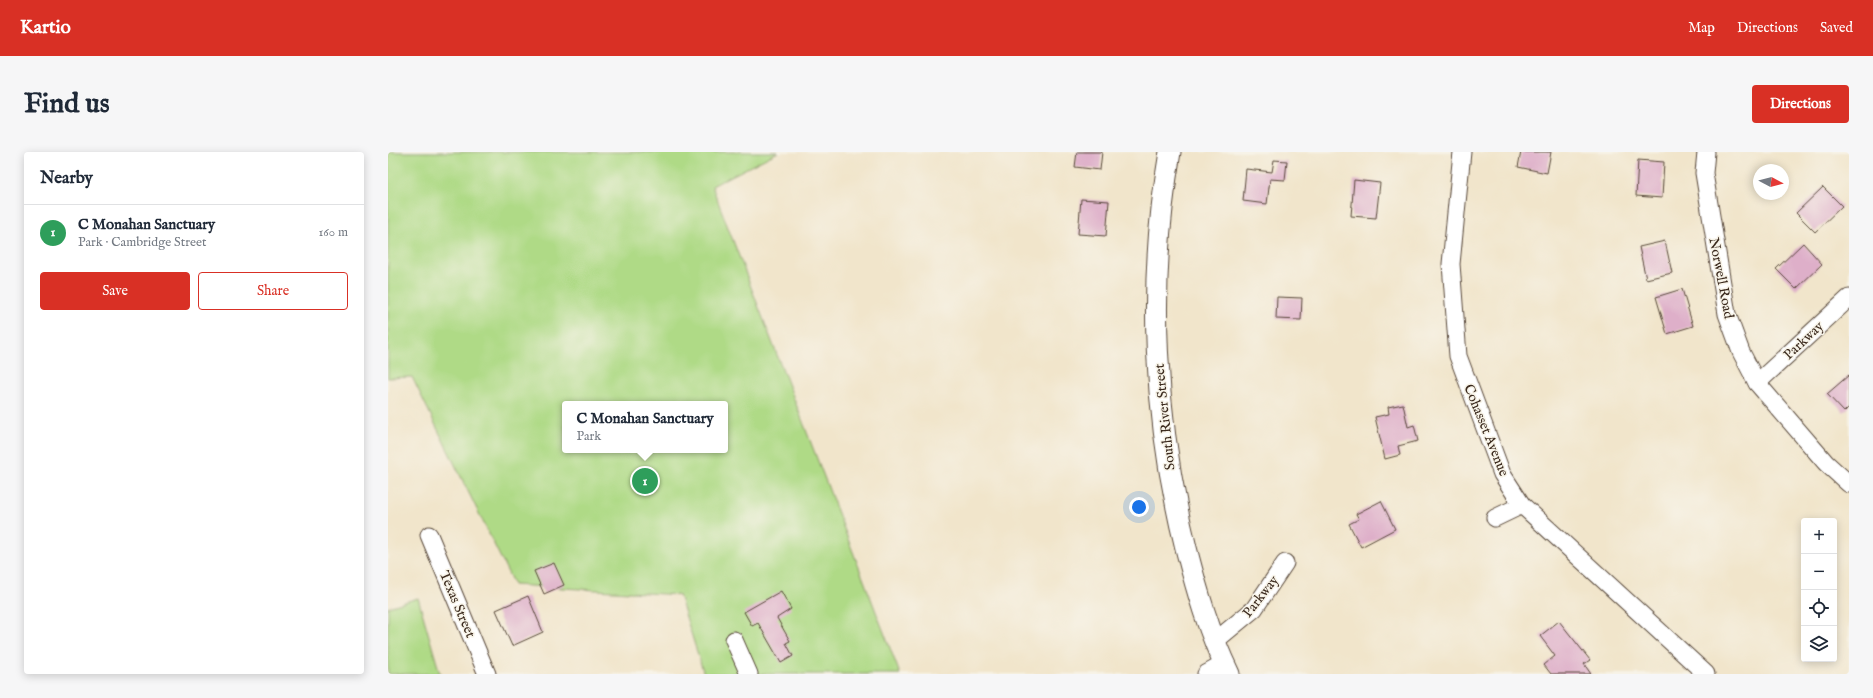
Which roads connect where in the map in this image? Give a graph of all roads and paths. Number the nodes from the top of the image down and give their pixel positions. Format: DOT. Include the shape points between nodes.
graph roads {
  1 [pos="1170,152"];
  2 [pos="1462,152"];
  3 [pos="1706,152"];
  4 [pos="1849,298"];
  5 [pos="1757,383"];
  6 [pos="1849,484"];
  7 [pos="1522,505"];
  8 [pos="1495,518"];
  9 [pos="428,535"];
  10 [pos="1285,563"];
  11 [pos="734,640"];
  12 [pos="1214,642"];
  13 [pos="1220,671"];
  14 [pos="487,674"];
  15 [pos="748,674"];
  16 [pos="1706,674"];
  1 -- 12 [label="street, South River Street" via="1160,221 1156,281 1162,413 1168,464 1180,522 1197,592"];
  2 -- 7 [label="street, Cohasset Avenue" via="1451,264 1458,356 1502,474"];
  3 -- 5 [label="street, Norwell Road" via="1704,173 1727,314 1741,352"];
  4 -- 5 [label="street, Parkway"];
  5 -- 6 [label="street, Norwell Road" via="1826,463"];
  7 -- 8 [label="street"];
  7 -- 16 [label="street, Cohasset Avenue"];
  9 -- 14 [label="street, Texas Street"];
  10 -- 12 [label="street, Parkway" via="1254,609"];
  11 -- 15 [label="street"];
  12 -- 13 [label="street, South River Street"];
}
